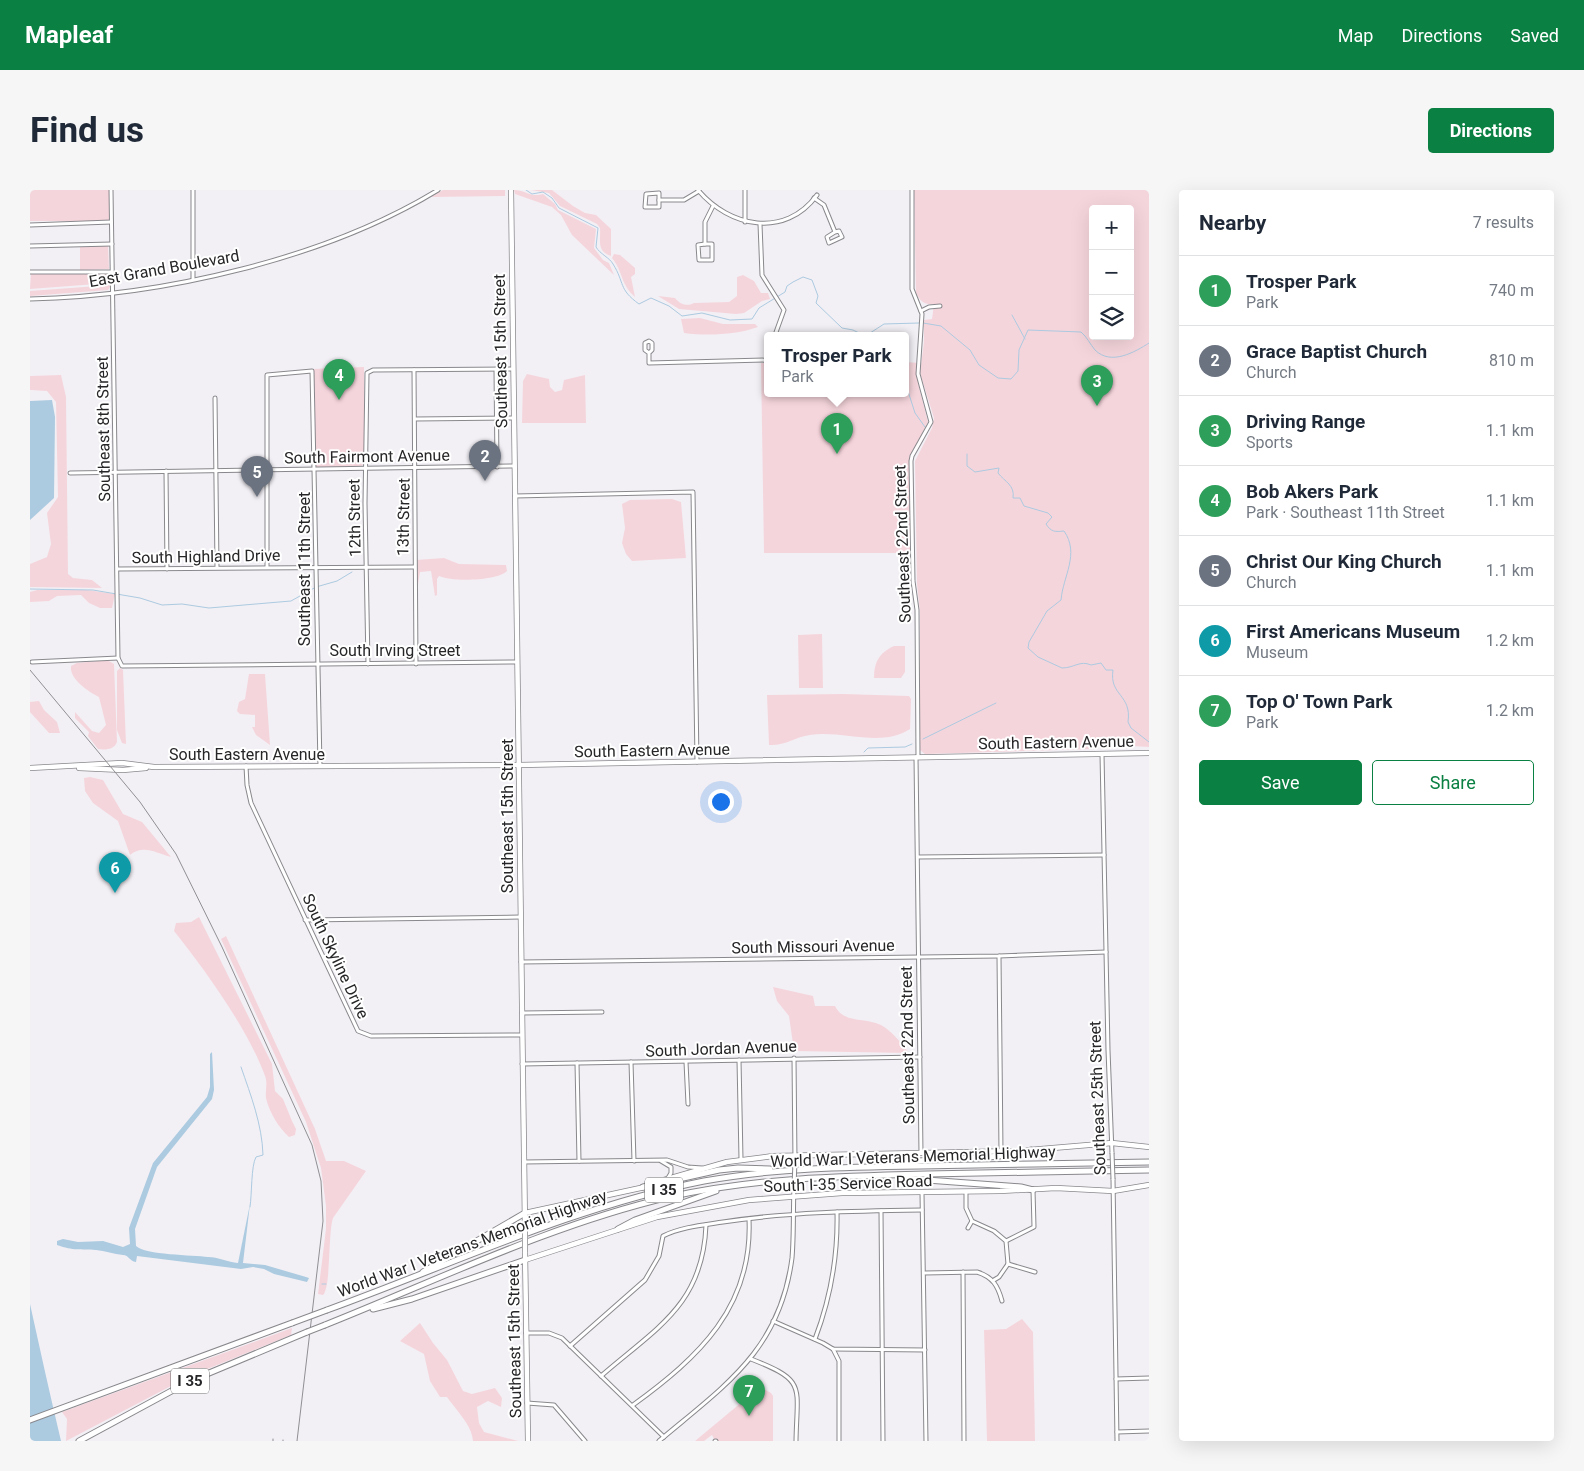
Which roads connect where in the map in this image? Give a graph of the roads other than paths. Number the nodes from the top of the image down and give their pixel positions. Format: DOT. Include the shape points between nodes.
graph roads {
  1 [pos="111,190"];
  2 [pos="193,190"];
  3 [pos="438,190"];
  4 [pos="511,190"];
  5 [pos="698,190"];
  6 [pos="745,190"];
  7 [pos="912,190"];
  8 [pos="659,200"];
  9 [pos="713,206"];
  10 [pos="111,222"];
  11 [pos="745,222"];
  12 [pos="760,224"];
  13 [pos="30,225"];
  14 [pos="835,232"];
  15 [pos="112,244"];
  16 [pos="705,244"];
  17 [pos="30,246"];
  18 [pos="30,272"];
  19 [pos="112,272"];
  20 [pos="193,279"];
  21 [pos="113,292"];
  22 [pos="30,299"];
  23 [pos="940,306"];
  24 [pos="921,311"];
  25 [pos="776,332"];
  26 [pos="649,353"];
  27 [pos="764,359"];
  28 [pos="496,369"];
  29 [pos="513,369"];
  30 [pos="414,370"];
  31 [pos="215,398"];
  32 [pos="496,418"];
  33 [pos="514,418"];
  34 [pos="415,419"];
  35 [pos="514,466"];
  36 [pos="497,467"];
  37 [pos="365,468"];
  38 [pos="416,468"];
  39 [pos="314,469"];
  40 [pos="265,470"];
  41 [pos="216,471"];
  42 [pos="166,472"];
  43 [pos="70,473"];
  44 [pos="115,473"];
  45 [pos="515,496"];
  46 [pos="267,567"];
  47 [pos="317,567"];
  48 [pos="367,567"];
  49 [pos="414,567"];
  50 [pos="217,568"];
  51 [pos="118,569"];
  52 [pos="167,569"];
  53 [pos="118,658"];
  54 [pos="32,662"];
  55 [pos="517,662"];
  56 [pos="317,663"];
  57 [pos="368,664"];
  58 [pos="416,664"];
  59 [pos="122,666"];
  60 [pos="1149,753"];
  61 [pos="1102,754"];
  62 [pos="917,757"];
  63 [pos="697,762"];
  64 [pos="520,765"];
  65 [pos="246,766"];
  66 [pos="320,766"];
  67 [pos="30,768"];
  68 [pos="1105,855"];
  69 [pos="918,857"];
  70 [pos="520,917"];
  71 [pos="305,920"];
  72 [pos="1106,952"];
  73 [pos="918,956"];
  74 [pos="999,956"];
  75 [pos="521,962"];
  76 [pos="602,1012"];
  77 [pos="522,1014"];
  78 [pos="522,1035"];
  79 [pos="920,1057"];
  80 [pos="794,1058"];
  81 [pos="739,1060"];
  82 [pos="631,1062"];
  83 [pos="686,1062"];
  84 [pos="577,1063"];
  85 [pos="522,1064"];
  86 [pos="688,1104"];
  87 [pos="1112,1143"];
  88 [pos="1149,1147"];
  89 [pos="1031,1150"];
  90 [pos="1002,1152"];
  91 [pos="921,1153"];
  92 [pos="795,1154"];
  93 [pos="741,1159"];
  94 [pos="634,1161"];
  95 [pos="661,1161"];
  96 [pos="524,1162"];
  97 [pos="579,1162"];
  98 [pos="1149,1162"];
  99 [pos="881,1167"];
  100 [pos="703,1168"];
  101 [pos="788,1170"];
  102 [pos="1149,1170"];
  103 [pos="880,1175"];
  104 [pos="666,1179"];
  105 [pos="1149,1185"];
  106 [pos="730,1186"];
  107 [pos="643,1187"];
  108 [pos="1033,1190"];
  109 [pos="1113,1191"];
  110 [pos="966,1192"];
  111 [pos="922,1193"];
  112 [pos="794,1195"];
  113 [pos="922,1210"];
  114 [pos="881,1211"];
  115 [pos="837,1212"];
  116 [pos="525,1213"];
  117 [pos="793,1214"];
  118 [pos="749,1218"];
  119 [pos="972,1221"];
  120 [pos="706,1225"];
  121 [pos="968,1228"];
  122 [pos="618,1230"];
  123 [pos="1006,1241"];
  124 [pos="525,1260"];
  125 [pos="1008,1264"];
  126 [pos="962,1272"];
  127 [pos="1035,1272"];
  128 [pos="925,1273"];
  129 [pos="411,1280"];
  130 [pos="994,1280"];
  131 [pos="1002,1301"];
  132 [pos="351,1315"];
  133 [pos="774,1321"];
  134 [pos="526,1333"];
  135 [pos="815,1339"];
  136 [pos="570,1346"];
  137 [pos="833,1349"];
  138 [pos="925,1350"];
  139 [pos="847,1351"];
  140 [pos="882,1351"];
  141 [pos="751,1359"];
  142 [pos="839,1361"];
  143 [pos="601,1376"];
  144 [pos="1149,1378"];
  145 [pos="1116,1379"];
  146 [pos="527,1403"];
  147 [pos="632,1405"];
  148 [pos="30,1420"];
  149 [pos="1149,1431"];
  150 [pos="1117,1432"];
  151 [pos="662,1439"];
  152 [pos="79,1441"];
  153 [pos="528,1441"];
  154 [pos="586,1441"];
  155 [pos="796,1441"];
  156 [pos="839,1441"];
  157 [pos="883,1441"];
  158 [pos="926,1441"];
  159 [pos="964,1441"];
  160 [pos="1117,1441"];
  1 -- 10 [label="street, Southeast 8th Street"];
  2 -- 20 [label="street"];
  3 -- 20 [label="street, East Grand Boulevard" via="377,221 323,243 257,264"];
  4 -- 29 [label="main road, Southeast 15th Street"];
  5 -- 8 [label="street" via="684,200"];
  5 -- 9 [label="street"];
  6 -- 11 [label="street"];
  7 -- 24 [label="street, Southeast 22nd Street" via="912,289"];
  8 -- 8 [label="street" via="659,207 645,207 646,194 659,194"];
  9 -- 11 [label="street"];
  9 -- 16 [label="street" via="704,222"];
  10 -- 13 [label="street"];
  10 -- 15 [label="street, Southeast 8th Street"];
  11 -- 12 [label="street"];
  12 -- 14 [label="street" via="790,217 816,197 824,205"];
  12 -- 25 [label="street" via="760,269 784,310"];
  14 -- 14 [label="street" via="838,231 842,237 829,243 828,237"];
  15 -- 17 [label="street"];
  15 -- 19 [label="street, Southeast 8th Street"];
  16 -- 16 [label="street" via="698,244 699,260 712,260 712,244"];
  18 -- 19 [label="street"];
  19 -- 21 [label="street, Southeast 8th Street"];
  20 -- 21 [label="street, East Grand Boulevard"];
  21 -- 22 [label="street, East Grand Boulevard"];
  21 -- 44 [label="street, Southeast 8th Street"];
  23 -- 24 [label="street"];
  24 -- 62 [label="street, Southeast 22nd Street" via="918,369 931,416 930,426 912,456 911,469"];
  26 -- 27 [label="street" via="649,363"];
  28 -- 29 [label="street"];
  28 -- 30 [label="street"];
  28 -- 32 [label="street"];
  29 -- 33 [label="main road, Southeast 15th Street"];
  30 -- 34 [label="street, 13th Street"];
  30 -- 37 [label="street, 12th Street" via="374,370 367,373"];
  31 -- 41 [label="street"];
  32 -- 33 [label="street"];
  32 -- 34 [label="street"];
  32 -- 36 [label="street"];
  33 -- 35 [label="main road, Southeast 15th Street"];
  34 -- 38 [label="street, 13th Street"];
  35 -- 36 [label="street, South Fairmont Avenue"];
  35 -- 45 [label="main road, Southeast 15th Street"];
  36 -- 38 [label="street, South Fairmont Avenue"];
  37 -- 38 [label="street, South Fairmont Avenue"];
  37 -- 39 [label="street, South Fairmont Avenue"];
  37 -- 48 [label="street, 12th Street"];
  38 -- 49 [label="street, 13th Street"];
  39 -- 40 [label="street, South Fairmont Avenue"];
  39 -- 40 [label="street, Southeast 11th Street" via="312,371 266,376"];
  39 -- 47 [label="street, Southeast 11th Street"];
  40 -- 41 [label="street, South Fairmont Avenue"];
  40 -- 46 [label="street"];
  41 -- 42 [label="street, South Fairmont Avenue"];
  41 -- 50 [label="street"];
  42 -- 44 [label="street, South Fairmont Avenue"];
  42 -- 52 [label="street"];
  43 -- 44 [label="street, South Fairmont Avenue"];
  44 -- 51 [label="street, Southeast 8th Street"];
  45 -- 55 [label="main road, Southeast 15th Street"];
  45 -- 63 [label="street" via="693,492"];
  46 -- 47 [label="street, South Highland Drive"];
  46 -- 50 [label="street, South Highland Drive"];
  47 -- 48 [label="street, South Highland Drive"];
  47 -- 56 [label="street, Southeast 11th Street"];
  48 -- 49 [label="street, South Highland Drive"];
  48 -- 57 [label="street, 12th Street"];
  49 -- 58 [label="street, 13th Street"];
  50 -- 52 [label="street, South Highland Drive"];
  51 -- 52 [label="street, South Highland Drive"];
  51 -- 53 [label="street, Southeast 8th Street"];
  53 -- 54 [label="street"];
  53 -- 59 [label="street, Southeast 8th Street"];
  55 -- 58 [label="street, South Irving Street"];
  55 -- 64 [label="main road, Southeast 15th Street"];
  56 -- 57 [label="street, South Irving Street"];
  56 -- 59 [label="street, South Irving Street"];
  56 -- 66 [label="street, Southeast 11th Street"];
  57 -- 58 [label="street, South Irving Street"];
  60 -- 61 [label="main road, South Eastern Avenue"];
  61 -- 62 [label="main road, South Eastern Avenue"];
  61 -- 68 [label="street, Southeast 25th Street"];
  62 -- 63 [label="main road, South Eastern Avenue"];
  62 -- 69 [label="street, Southeast 22nd Street"];
  63 -- 64 [label="main road, South Eastern Avenue"];
  64 -- 66 [label="main road, South Eastern Avenue"];
  64 -- 70 [label="main road, Southeast 15th Street"];
  65 -- 66 [label="main road, South Eastern Avenue"];
  65 -- 67 [label="main road, South Eastern Avenue" via="154,767 122,763"];
  65 -- 71 [label="street, South Skyline Drive" via="251,803"];
  68 -- 69 [label="street"];
  68 -- 72 [label="street, Southeast 25th Street"];
  69 -- 73 [label="street, Southeast 22nd Street"];
  70 -- 71 [label="street"];
  70 -- 75 [label="main road, Southeast 15th Street"];
  71 -- 78 [label="street, South Skyline Drive" via="354,1024 362,1033 372,1036"];
  72 -- 74 [label="street, South Missouri Avenue"];
  72 -- 87 [label="street, Southeast 25th Street"];
  73 -- 74 [label="street, South Missouri Avenue"];
  73 -- 75 [label="street, South Missouri Avenue"];
  73 -- 79 [label="street, Southeast 22nd Street"];
  74 -- 90 [label="street"];
  75 -- 77 [label="main road, Southeast 15th Street"];
  76 -- 77 [label="street"];
  77 -- 78 [label="main road, Southeast 15th Street"];
  78 -- 85 [label="main road, Southeast 15th Street"];
  79 -- 80 [label="street, South Jordan Avenue"];
  79 -- 91 [label="street, Southeast 22nd Street"];
  80 -- 81 [label="street, South Jordan Avenue"];
  80 -- 92 [label="street"];
  81 -- 83 [label="street, South Jordan Avenue"];
  81 -- 93 [label="street"];
  82 -- 83 [label="street, South Jordan Avenue"];
  82 -- 84 [label="street, South Jordan Avenue"];
  82 -- 94 [label="street"];
  83 -- 86 [label="street"];
  84 -- 85 [label="street, South Jordan Avenue"];
  84 -- 97 [label="street"];
  85 -- 96 [label="main road, Southeast 15th Street"];
  87 -- 88 [label="main road"];
  87 -- 89 [label="main road"];
  87 -- 109 [label="street, Southeast 25th Street, bridge"];
  89 -- 90 [label="main road"];
  89 -- 99 [label="highway" via="1016,1155 919,1160"];
  90 -- 91 [label="main road"];
  91 -- 92 [label="main road"];
  92 -- 93 [label="main road"];
  92 -- 112 [label="street, bridge"];
  93 -- 100 [label="main road"];
  94 -- 95 [label="street"];
  94 -- 97 [label="street"];
  95 -- 100 [label="street"];
  95 -- 104 [label="street" via="671,1167 671,1174"];
  96 -- 97 [label="street"];
  96 -- 116 [label="main road, Southeast 15th Street"];
  98 -- 99 [label="highway, World War I Veterans Memorial Highway / I 35"];
  99 -- 101 [label="highway, World War I Veterans Memorial Highway / I 35"];
  100 -- 104 [label="main road"];
  101 -- 107 [label="highway" via="738,1168"];
  101 -- 129 [label="highway, World War I Veterans Memorial Highway / I 35" via="719,1179 632,1197 561,1220"];
  102 -- 103 [label="highway, World War I Veterans Memorial Highway / I 35"];
  103 -- 106 [label="highway, World War I Veterans Memorial Highway / I 35" via="803,1178"];
  103 -- 108 [label="highway"];
  104 -- 107 [label="main road"];
  105 -- 109 [label="main road, South I-35 Service Road"];
  106 -- 122 [label="highway" via="636,1220"];
  106 -- 132 [label="highway, World War I Veterans Memorial Highway / I 35" via="642,1204 585,1221"];
  107 -- 116 [label="main road"];
  108 -- 109 [label="main road, South I-35 Service Road"];
  108 -- 110 [label="main road, South I-35 Service Road"];
  108 -- 123 [label="street" via="1034,1227"];
  109 -- 145 [label="street, Southeast 25th Street"];
  110 -- 111 [label="main road, South I-35 Service Road"];
  110 -- 119 [label="street" via="966,1208"];
  111 -- 112 [label="main road, South I-35 Service Road"];
  111 -- 113 [label="street"];
  112 -- 117 [label="street"];
  112 -- 122 [label="main road, South I-35 Service Road" via="683,1211"];
  113 -- 114 [label="street"];
  113 -- 128 [label="street"];
  114 -- 115 [label="street"];
  114 -- 140 [label="street"];
  115 -- 117 [label="street"];
  115 -- 135 [label="street" via="834,1277"];
  116 -- 124 [label="main road, Southeast 15th Street, bridge"];
  116 -- 129 [label="highway"];
  117 -- 118 [label="street"];
  117 -- 133 [label="street" via="790,1268"];
  118 -- 120 [label="street"];
  118 -- 147 [label="street" via="749,1246 743,1277 718,1329 696,1353"];
  119 -- 121 [label="street"];
  119 -- 123 [label="street" via="994,1231"];
  120 -- 136 [label="street" via="663,1236 659,1256 645,1280"];
  120 -- 143 [label="street" via="701,1266 688,1294 666,1320"];
  122 -- 124 [label="main road, South I-35 Service Road"];
  123 -- 125 [label="street"];
  124 -- 132 [label="highway" via="412,1299"];
  124 -- 134 [label="main road, Southeast 15th Street"];
  125 -- 127 [label="street"];
  125 -- 130 [label="street"];
  126 -- 128 [label="street"];
  126 -- 130 [label="street" via="977,1272"];
  126 -- 159 [label="street"];
  128 -- 138 [label="street"];
  129 -- 148 [label="highway, World War I Veterans Memorial Highway / I 35, bridge"];
  130 -- 131 [label="street"];
  132 -- 152 [label="highway, World War I Veterans Memorial Highway / I 35, bridge" via="190,1381"];
  133 -- 135 [label="street"];
  133 -- 141 [label="street"];
  134 -- 136 [label="street" via="553,1334"];
  134 -- 146 [label="main road, Southeast 15th Street"];
  135 -- 137 [label="street"];
  136 -- 143 [label="street"];
  137 -- 139 [label="street"];
  137 -- 142 [label="street"];
  138 -- 140 [label="street"];
  138 -- 158 [label="street"];
  139 -- 140 [label="street"];
  139 -- 142 [label="street" via="840,1355"];
  140 -- 157 [label="street"];
  141 -- 151 [label="street" via="725,1386"];
  141 -- 155 [label="street" via="780,1370 794,1383"];
  142 -- 156 [label="street"];
  143 -- 147 [label="street"];
  144 -- 145 [label="street"];
  145 -- 150 [label="street, Southeast 25th Street"];
  146 -- 153 [label="main road, Southeast 15th Street"];
  146 -- 154 [label="street" via="546,1403 556,1407"];
  147 -- 151 [label="street"];
  149 -- 150 [label="street"];
  150 -- 160 [label="street, Southeast 25th Street"];
}
